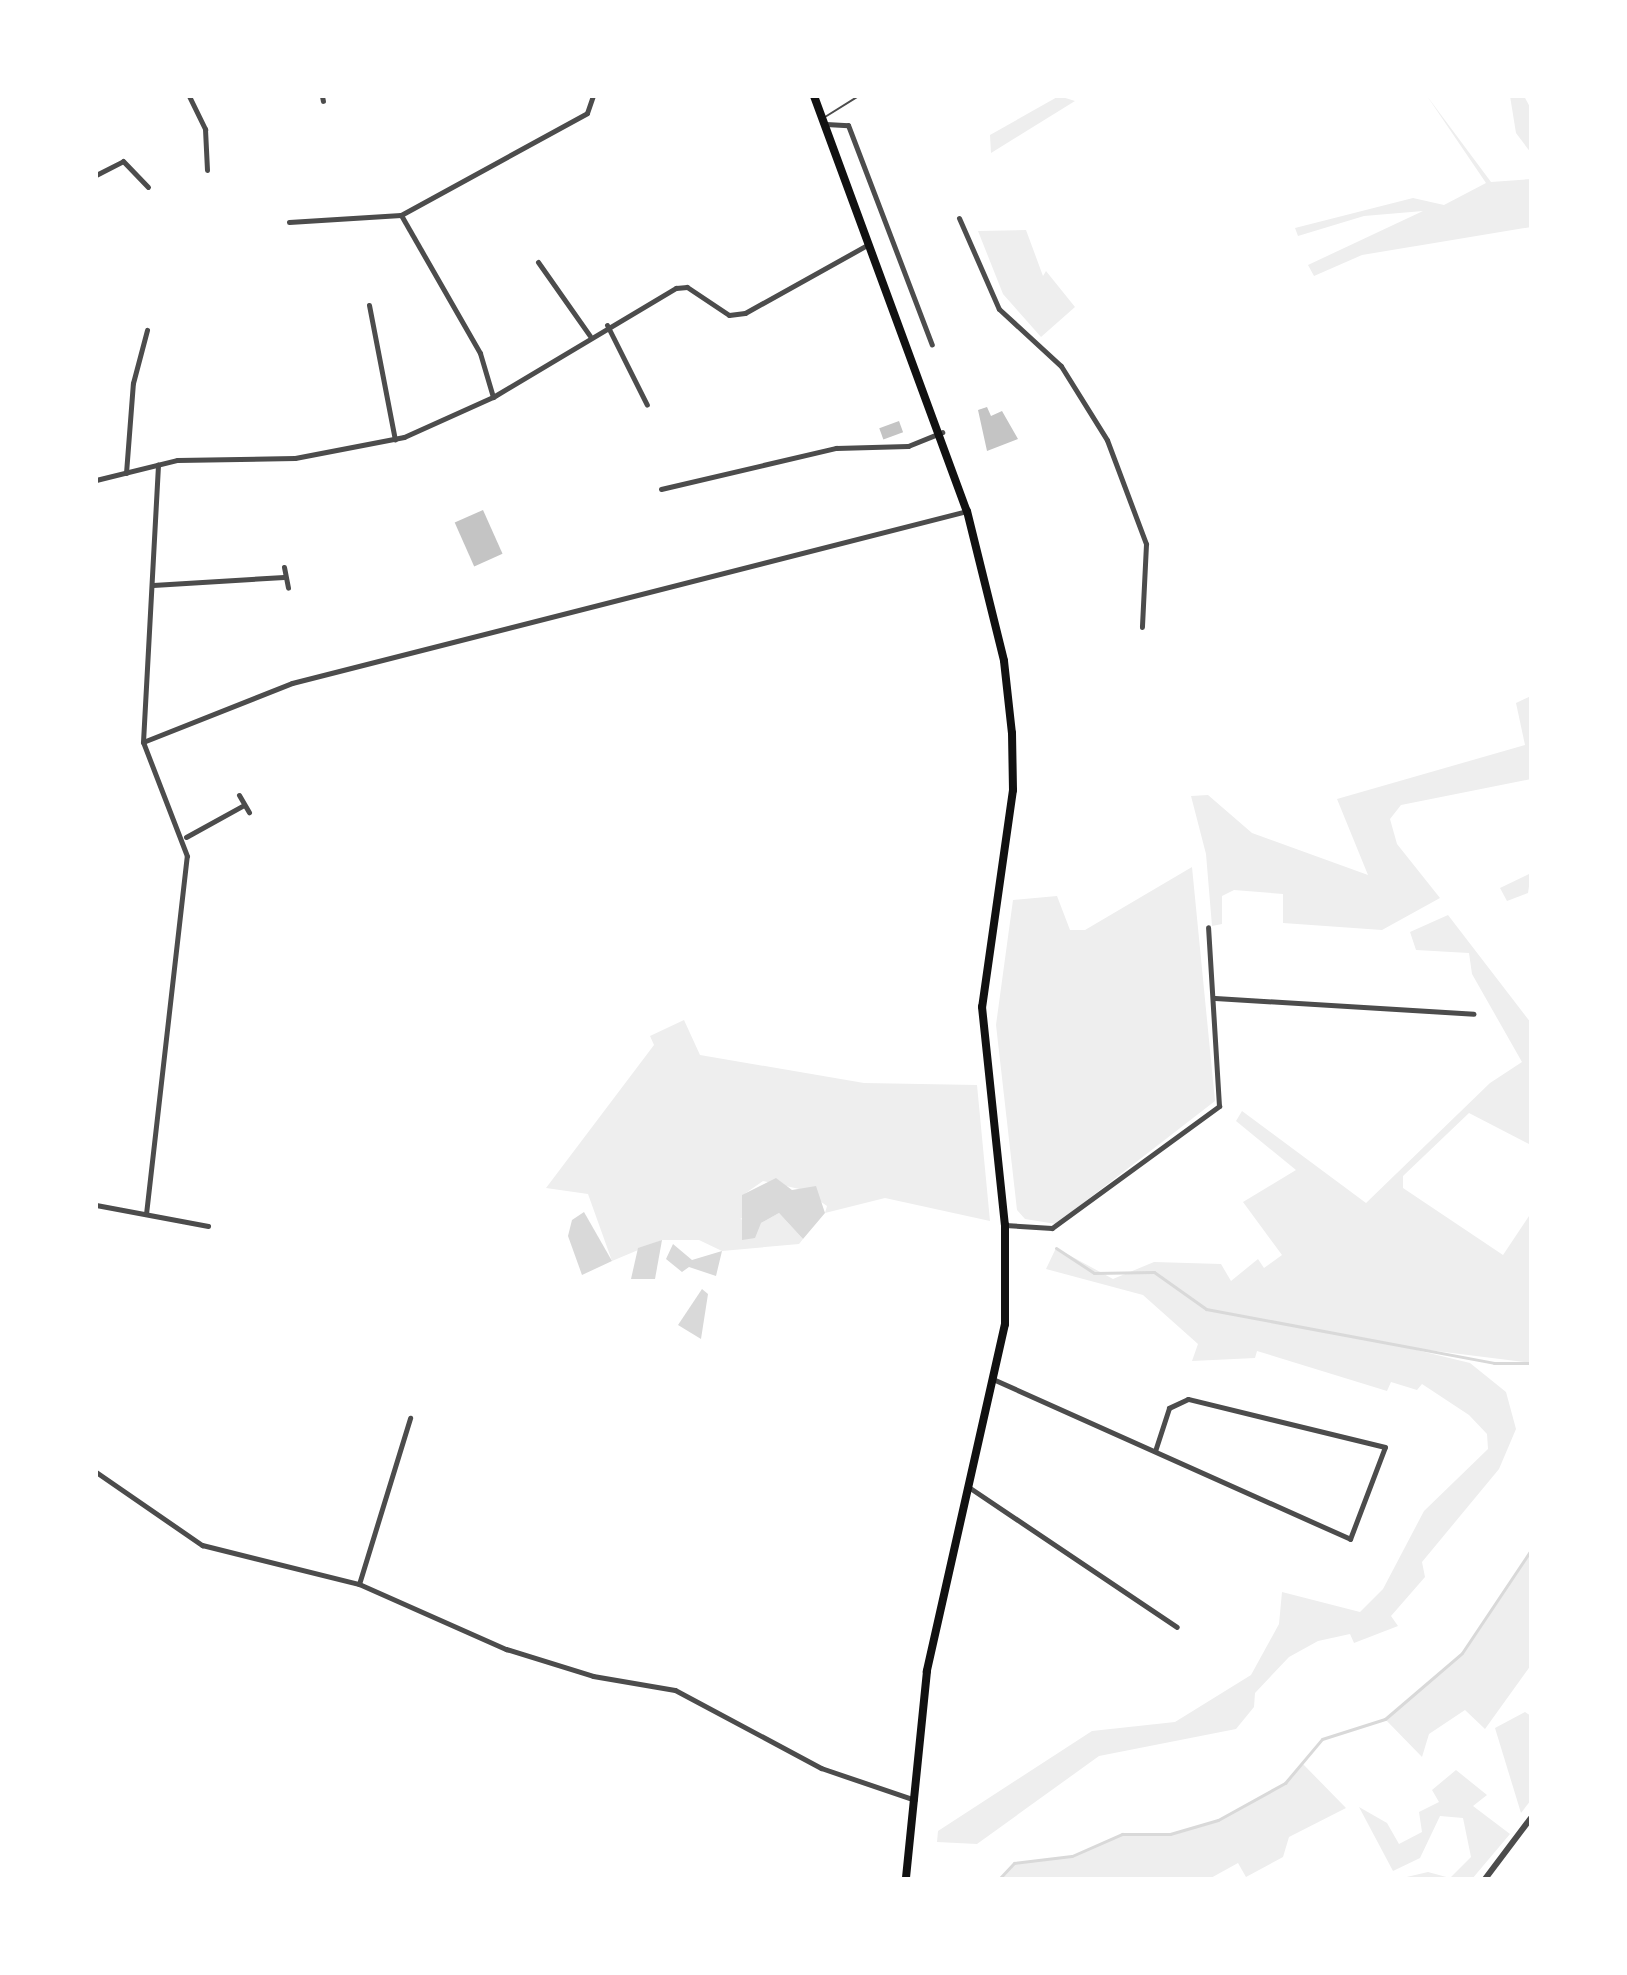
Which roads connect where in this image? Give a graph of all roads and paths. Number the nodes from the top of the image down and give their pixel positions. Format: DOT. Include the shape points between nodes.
graph roads {
  1 [pos="189,96"];
  2 [pos="593,96"];
  3 [pos="814,96"];
  4 [pos="858,96"];
  5 [pos="825,122"];
  6 [pos="126,150"];
  7 [pos="123,161"];
  8 [pos="207,170"];
  9 [pos="96,175"];
  10 [pos="148,187"];
  11 [pos="401,215"];
  12 [pos="959,218"];
  13 [pos="289,222"];
  14 [pos="871,242"];
  15 [pos="538,262"];
  16 [pos="369,305"];
  17 [pos="607,325"];
  18 [pos="147,330"];
  19 [pos="590,336"];
  20 [pos="932,345"];
  21 [pos="493,397"];
  22 [pos="647,405"];
  23 [pos="942,432"];
  24 [pos="395,440"];
  25 [pos="158,464"];
  26 [pos="126,473"];
  27 [pos="96,480"];
  28 [pos="661,489"];
  29 [pos="967,511"];
  30 [pos="284,567"];
  31 [pos="284,577"];
  32 [pos="153,585"];
  33 [pos="288,588"];
  34 [pos="1142,627"];
  35 [pos="143,742"];
  36 [pos="239,795"];
  37 [pos="244,805"];
  38 [pos="249,812"];
  39 [pos="186,837"];
  40 [pos="1208,927"];
  41 [pos="1215,998"];
  42 [pos="1474,1014"];
  43 [pos="96,1205"];
  44 [pos="146,1214"];
  45 [pos="1005,1225"];
  46 [pos="208,1226"];
  47 [pos="995,1380"];
  48 [pos="410,1418"];
  49 [pos="1155,1451"];
  50 [pos="96,1472"];
  51 [pos="970,1488"];
  52 [pos="359,1584"];
  53 [pos="1177,1627"];
  54 [pos="915,1800"];
  55 [pos="1531,1818"];
  56 [pos="906,1879"];
  57 [pos="1485,1879"];
  1 -- 8 [label="street" via="205,129"];
  2 -- 11 [label="street" via="587,113"];
  3 -- 5 [label="main road"];
  4 -- 5 [label="lane"];
  5 -- 14 [label="main road"];
  5 -- 20 [label="street" via="848,125"];
  6 -- 7 [label="street"];
  7 -- 9 [label="street"];
  7 -- 10 [label="street"];
  11 -- 13 [label="street"];
  11 -- 21 [label="street" via="480,353"];
  12 -- 34 [label="street" via="990,296 1009,324 1061,366 1107,440 1146,544"];
  14 -- 17 [label="street" via="745,313 729,315 687,287"];
  14 -- 23 [label="main road"];
  15 -- 19 [label="street"];
  16 -- 24 [label="street"];
  17 -- 19 [label="street"];
  17 -- 22 [label="street"];
  18 -- 26 [label="street" via="133,383"];
  19 -- 21 [label="street"];
  21 -- 24 [label="street"];
  23 -- 28 [label="street" via="908,446 836,448"];
  23 -- 29 [label="main road"];
  24 -- 25 [label="street" via="295,458"];
  25 -- 26 [label="street"];
  25 -- 32 [label="street"];
  26 -- 27 [label="street"];
  29 -- 35 [label="street" via="292,683"];
  29 -- 45 [label="main road" via="1004,661 1012,733 1013,790 982,1007"];
  30 -- 31 [label="street"];
  31 -- 32 [label="street"];
  31 -- 33 [label="street"];
  32 -- 35 [label="street"];
  35 -- 39 [label="street"];
  36 -- 37 [label="street"];
  37 -- 38 [label="street"];
  37 -- 39 [label="street"];
  39 -- 44 [label="street" via="177,977"];
  40 -- 41 [label="street"];
  41 -- 42 [label="street"];
  41 -- 45 [label="street" via="1219,1106 1052,1228"];
  43 -- 44 [label="street"];
  44 -- 46 [label="street"];
  45 -- 47 [label="main road" via="1005,1324"];
  47 -- 49 [label="street"];
  47 -- 51 [label="main road"];
  48 -- 52 [label="street"];
  49 -- 49 [label="street" via="1169,1408 1188,1399 1385,1447 1350,1539"];
  50 -- 52 [label="street" via="202,1545"];
  51 -- 53 [label="street"];
  51 -- 54 [label="main road" via="927,1671"];
  52 -- 54 [label="street" via="506,1649 593,1676 675,1690 821,1768"];
  54 -- 56 [label="main road"];
  55 -- 57 [label="street"];
}
